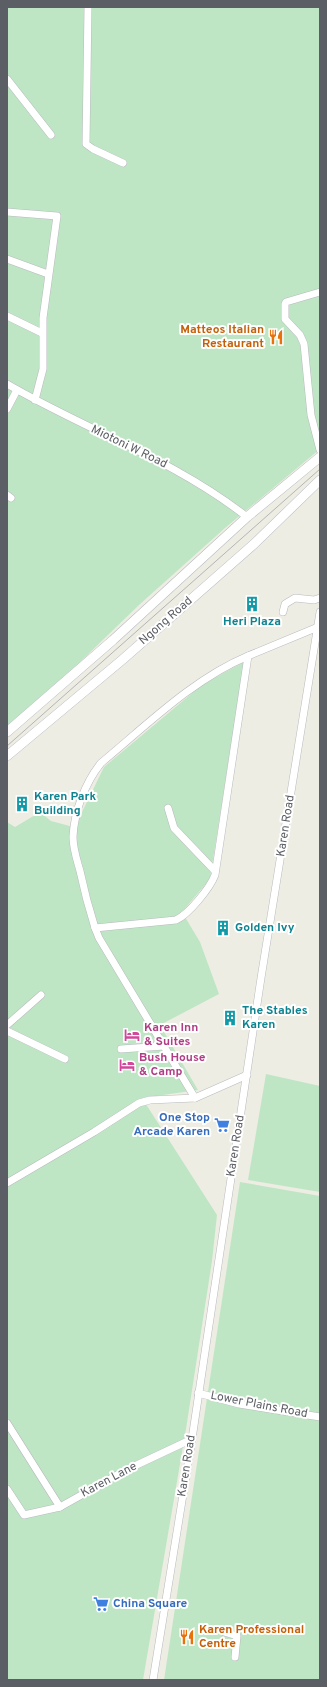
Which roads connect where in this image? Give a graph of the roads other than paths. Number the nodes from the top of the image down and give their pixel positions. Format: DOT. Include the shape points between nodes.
graph roads {
  1 [pos="88,7"];
  2 [pos="7,79"];
  3 [pos="51,135"];
  4 [pos="123,163"];
  5 [pos="7,212"];
  6 [pos="7,259"];
  7 [pos="48,274"];
  8 [pos="320,292"];
  9 [pos="7,316"];
  10 [pos="42,333"];
  11 [pos="7,384"];
  12 [pos="17,390"];
  13 [pos="35,400"];
  14 [pos="7,409"];
  15 [pos="320,450"];
  16 [pos="320,457"];
  17 [pos="320,480"];
  18 [pos="247,517"];
  19 [pos="320,598"];
  20 [pos="283,612"];
  21 [pos="320,612"];
  22 [pos="318,627"];
  23 [pos="248,656"];
  24 [pos="7,732"];
  25 [pos="7,756"];
  26 [pos="168,808"];
  27 [pos="215,871"];
  28 [pos="95,928"];
  29 [pos="41,994"];
  30 [pos="7,1025"];
  31 [pos="7,1031"];
  32 [pos="164,1046"];
  33 [pos="121,1049"];
  34 [pos="65,1059"];
  35 [pos="247,1075"];
  36 [pos="195,1098"];
  37 [pos="7,1183"];
  38 [pos="198,1393"];
  39 [pos="320,1417"];
  40 [pos="7,1423"];
  41 [pos="192,1439"];
  42 [pos="7,1489"];
  43 [pos="60,1507"];
  44 [pos="224,1632"];
  45 [pos="235,1657"];
  46 [pos="153,1680"];
  1 -- 4 [label="street" via="86,144"];
  2 -- 3 [label="street"];
  5 -- 7 [label="street" via="57,216"];
  6 -- 7 [label="street"];
  7 -- 10 [label="street"];
  8 -- 15 [label="street" via="286,302 284,313 287,322 302,338 311,415"];
  9 -- 10 [label="street"];
  10 -- 13 [label="street" via="43,369"];
  11 -- 12 [label="street, Miotoni W Road"];
  12 -- 13 [label="street, Miotoni W Road"];
  12 -- 14 [label="street"];
  13 -- 18 [label="street, Miotoni W Road" via="163,464 227,501"];
  16 -- 18 [label="main road, Ngong Road"];
  17 -- 25 [label="main road, Ngong Road" via="254,544 122,660"];
  18 -- 24 [label="main road, Ngong Road" via="113,640"];
  19 -- 20 [label="street" via="314,600 299,597 285,604"];
  21 -- 22 [label="street, Karen Road"];
  22 -- 23 [label="street"];
  22 -- 35 [label="street, Karen Road"];
  23 -- 27 [label="street"];
  23 -- 28 [label="street" via="228,664 198,683 95,770 77,811 73,838"];
  26 -- 27 [label="street" via="174,828"];
  27 -- 28 [label="street" via="208,888 180,918 165,922"];
  28 -- 32 [label="street" via="108,956"];
  29 -- 30 [label="street"];
  31 -- 34 [label="street"];
  32 -- 33 [label="street"];
  32 -- 36 [label="street"];
  35 -- 36 [label="street"];
  35 -- 38 [label="street, Karen Road"];
  36 -- 37 [label="street" via="150,1100 139,1103"];
  38 -- 39 [label="street, Lower Plains Road" via="239,1404"];
  38 -- 41 [label="street, Karen Road"];
  40 -- 43 [label="street"];
  41 -- 43 [label="street, Karen Lane" via="126,1470"];
  41 -- 46 [label="street, Karen Road"];
  42 -- 43 [label="street, Karen Lane" via="24,1515"];
  44 -- 45 [label="street" via="238,1636"];
}
